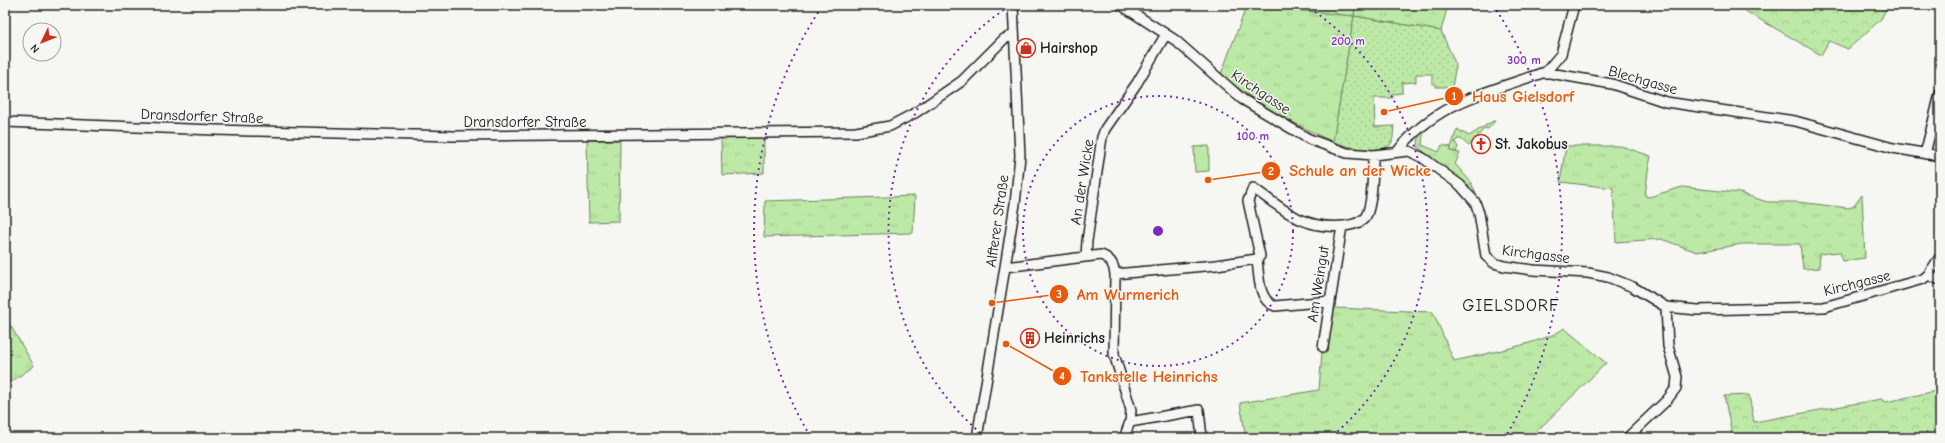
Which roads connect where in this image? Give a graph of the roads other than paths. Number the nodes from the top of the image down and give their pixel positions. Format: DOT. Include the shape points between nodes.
graph roads {
  1 [pos="1013,5"];
  2 [pos="1121,5"];
  3 [pos="1574,5"];
  4 [pos="1166,34"];
  5 [pos="1014,35"];
  6 [pos="1545,73"];
  7 [pos="1940,94"];
  8 [pos="5,122"];
  9 [pos="1397,152"];
  10 [pos="1925,154"];
  11 [pos="1373,155"];
  12 [pos="1940,156"];
  13 [pos="1342,226"];
  14 [pos="1086,256"];
  15 [pos="1940,257"];
  16 [pos="1257,260"];
  17 [pos="1006,267"];
  18 [pos="1115,274"];
  19 [pos="1928,275"];
  20 [pos="1940,280"];
  21 [pos="1330,301"];
  22 [pos="1666,308"];
  23 [pos="1323,347"];
  24 [pos="1130,422"];
  25 [pos="977,438"];
  26 [pos="1124,438"];
  27 [pos="1202,438"];
  28 [pos="1627,438"];
  1 -- 5 [label="street, Alfterer Straße"];
  2 -- 4 [label="street, Kirchgasse"];
  3 -- 6 [label="street" via="1561,54"];
  4 -- 11 [label="street, Kirchgasse" via="1183,46 1231,91 1266,115 1321,145 1347,153"];
  4 -- 14 [label="street, An der Wicke" via="1102,137"];
  5 -- 8 [label="street, Dransdorfer Straße" via="1004,39 962,81 915,113 890,126 856,132 453,136"];
  5 -- 17 [label="street, Alfterer Straße" via="1020,156"];
  6 -- 9 [label="street, Blechgasse" via="1446,108 1412,134"];
  6 -- 10 [label="street, Blechgasse" via="1612,84 1674,104 1730,110 1810,124"];
  7 -- 10 [label="street"];
  9 -- 11 [label="street, Kirchgasse"];
  9 -- 22 [label="street, Kirchgasse" via="1409,151 1418,154 1469,193 1479,213 1486,256 1494,263 1515,268 1588,273 1608,277 1633,287"];
  10 -- 12 [label="street, Blechgasse"];
  11 -- 13 [label="street" via="1373,176 1366,217 1355,224"];
  13 -- 16 [label="street" via="1306,223 1253,188 1248,201 1260,256"];
  13 -- 21 [label="street, Am Weingut"];
  14 -- 17 [label="street"];
  14 -- 18 [label="street" via="1109,259"];
  15 -- 19 [label="street"];
  16 -- 18 [label="street"];
  16 -- 21 [label="street" via="1263,297 1270,304 1275,306"];
  17 -- 25 [label="street, Alfterer Straße"];
  18 -- 24 [label="street" via="1114,354 1129,400"];
  19 -- 20 [label="street"];
  19 -- 22 [label="street, Kirchgasse" via="1891,289 1824,307 1709,310"];
  21 -- 23 [label="street, Am Weingut"];
  22 -- 28 [label="street" via="1668,346 1677,377 1676,388"];
  24 -- 26 [label="street"];
  24 -- 27 [label="street" via="1199,410"];
}
